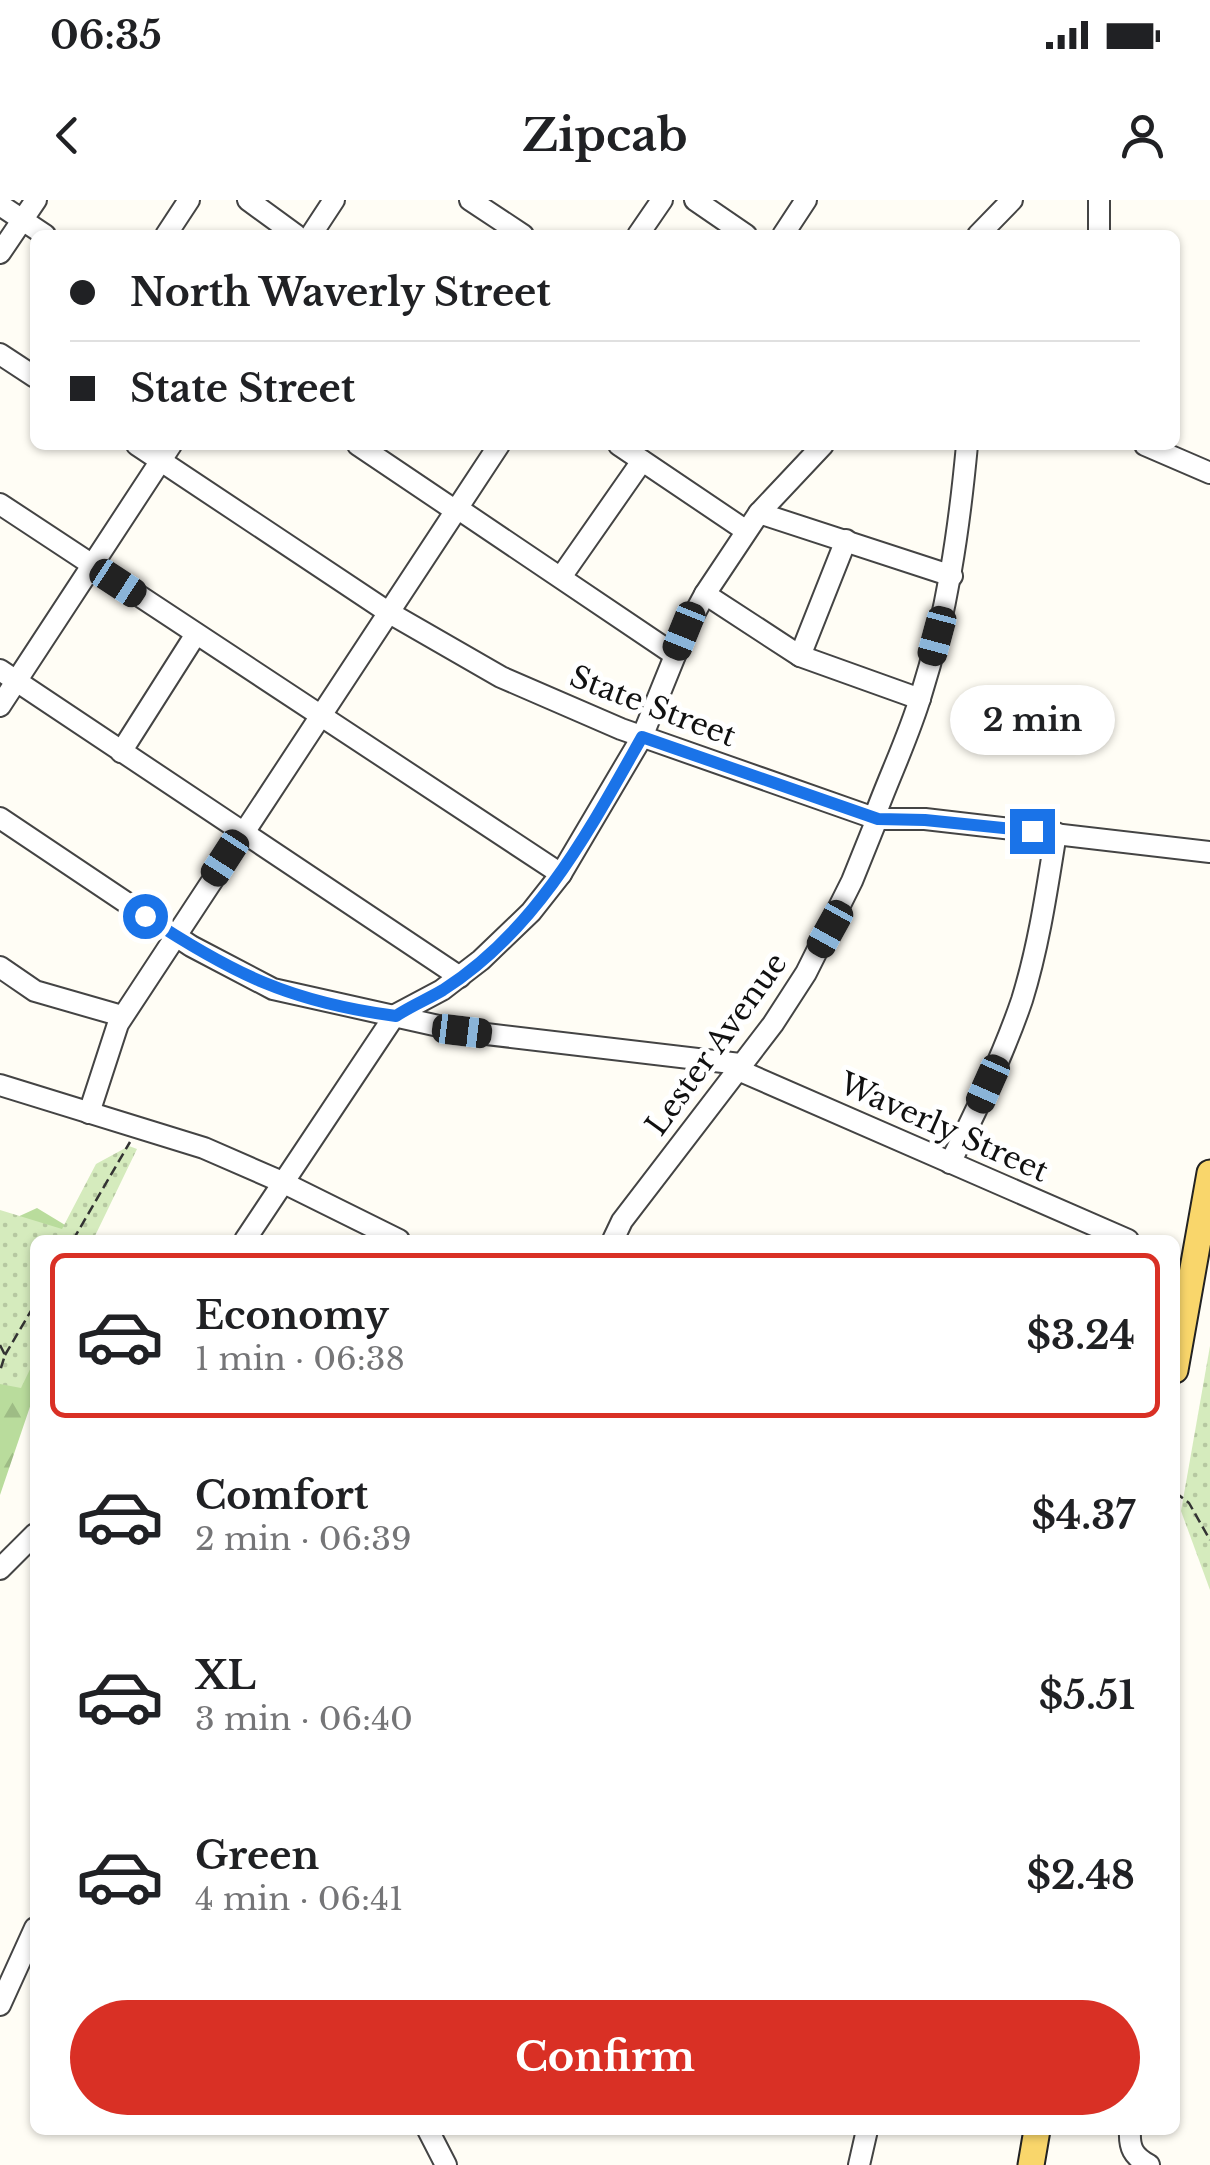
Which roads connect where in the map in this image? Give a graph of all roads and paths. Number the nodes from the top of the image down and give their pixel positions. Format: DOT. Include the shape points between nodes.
graph roads {
  1 [pos="36,200"];
  2 [pos="189,200"];
  3 [pos="248,200"];
  4 [pos="334,200"];
  5 [pos="662,200"];
  6 [pos="695,200"];
  7 [pos="806,200"];
  8 [pos="1012,200"];
  9 [pos="1099,200"];
  10 [pos="478,202"];
  11 [pos="0,205"];
  12 [pos="22,220"];
  13 [pos="37,230"];
  14 [pos="169,230"];
  15 [pos="289,230"];
  16 [pos="314,230"];
  17 [pos="516,230"];
  18 [pos="641,230"];
  19 [pos="739,230"];
  20 [pos="786,230"];
  21 [pos="983,230"];
  22 [pos="1099,230"];
  23 [pos="0,253"];
  24 [pos="0,354"];
  25 [pos="30,374"];
  26 [pos="366,450"];
  27 [pos="496,450"];
  28 [pos="627,450"];
  29 [pos="818,450"];
  30 [pos="966,450"];
  31 [pos="1157,450"];
  32 [pos="166,453"];
  33 [pos="642,460"];
  34 [pos="1210,473"];
  35 [pos="0,504"];
  36 [pos="456,510"];
  37 [pos="759,513"];
  38 [pos="745,530"];
  39 [pos="846,540"];
  40 [pos="91,566"];
  41 [pos="952,576"];
  42 [pos="560,577"];
  43 [pos="705,594"];
  44 [pos="388,612"];
  45 [pos="196,634"];
  46 [pos="675,655"];
  47 [pos="800,656"];
  48 [pos="8,677"];
  49 [pos="920,699"];
  50 [pos="0,706"];
  51 [pos="320,716"];
  52 [pos="642,737"];
  53 [pos="121,752"];
  54 [pos="0,818"];
  55 [pos="876,818"];
  56 [pos="242,832"];
  57 [pos="1056,833"];
  58 [pos="1210,852"];
  59 [pos="561,874"];
  60 [pos="174,935"];
  61 [pos="0,967"];
  62 [pos="460,977"];
  63 [pos="122,1016"];
  64 [pos="396,1016"];
  65 [pos="738,1067"];
  66 [pos="0,1085"];
  67 [pos="89,1112"];
  68 [pos="138,1128"];
  69 [pos="950,1163"];
  70 [pos="1210,1173"];
  71 [pos="282,1182"];
  72 [pos="76,1235"];
  73 [pos="248,1235"];
  74 [pos="389,1235"];
  75 [pos="615,1235"];
  76 [pos="1116,1235"];
  77 [pos="1184,1264"];
  78 [pos="1180,1311"];
  79 [pos="30,1312"];
  80 [pos="0,1346"];
  81 [pos="5,1355"];
  82 [pos="0,1371"];
  83 [pos="1180,1496"];
  84 [pos="30,1539"];
  85 [pos="1210,1540"];
  86 [pos="0,1569"];
  87 [pos="30,1939"];
  88 [pos="0,2005"];
  89 [pos="431,2135"];
  90 [pos="866,2135"];
  91 [pos="1037,2135"];
  92 [pos="1130,2135"];
  93 [pos="446,2165"];
  94 [pos="859,2165"];
  95 [pos="1031,2165"];
  96 [pos="1149,2165"];
  1 -- 12 [label="street"];
  2 -- 14 [label="street"];
  3 -- 15 [label="street"];
  4 -- 16 [label="street"];
  5 -- 18 [label="street"];
  6 -- 19 [label="street"];
  7 -- 20 [label="street"];
  8 -- 21 [label="street"];
  9 -- 22 [label="street"];
  10 -- 17 [label="street"];
  11 -- 12 [label="street"];
  12 -- 13 [label="street"];
  12 -- 23 [label="street"];
  24 -- 25 [label="street"];
  26 -- 36 [label="street"];
  27 -- 36 [label="street"];
  28 -- 33 [label="street"];
  29 -- 37 [label="street"];
  30 -- 41 [label="street, Lester Avenue"];
  31 -- 34 [label="street"];
  32 -- 40 [label="street"];
  32 -- 44 [label="street, State Street"];
  33 -- 38 [label="street"];
  33 -- 42 [label="street"];
  35 -- 40 [label="street"];
  36 -- 42 [label="street"];
  36 -- 44 [label="street"];
  37 -- 38 [label="street"];
  37 -- 39 [label="street"];
  38 -- 43 [label="street"];
  39 -- 41 [label="street"];
  39 -- 47 [label="street"];
  40 -- 45 [label="street"];
  40 -- 48 [label="street"];
  41 -- 49 [label="street, Lester Avenue"];
  42 -- 46 [label="street"];
  43 -- 46 [label="street"];
  43 -- 47 [label="street"];
  44 -- 51 [label="street"];
  44 -- 52 [label="street, State Street" via="501,677"];
  45 -- 51 [label="street"];
  45 -- 53 [label="street"];
  46 -- 52 [label="street"];
  47 -- 49 [label="street"];
  48 -- 50 [label="street"];
  48 -- 53 [label="street"];
  49 -- 55 [label="street, Lester Avenue"];
  51 -- 56 [label="street"];
  51 -- 59 [label="street"];
  52 -- 55 [label="street, State Street"];
  52 -- 59 [label="street"];
  53 -- 56 [label="street"];
  54 -- 60 [label="street, Waverly Street"];
  55 -- 57 [label="street, State Street"];
  55 -- 65 [label="street, Lester Avenue" via="806,972"];
  56 -- 60 [label="street"];
  56 -- 62 [label="street"];
  57 -- 58 [label="street, State Street"];
  57 -- 69 [label="street" via="1022,1000"];
  59 -- 62 [label="street"];
  60 -- 63 [label="street"];
  60 -- 64 [label="street, Waverly Street" via="273,989"];
  61 -- 63 [label="street" via="35,991"];
  62 -- 64 [label="street"];
  63 -- 67 [label="street"];
  64 -- 65 [label="street, Waverly Street" via="462,1031"];
  64 -- 71 [label="street"];
  65 -- 69 [label="street, Waverly Street"];
  65 -- 75 [label="street, Lester Avenue"];
  66 -- 67 [label="street"];
  67 -- 68 [label="street"];
  68 -- 71 [label="street"];
  68 -- 72 [label="path"];
  69 -- 76 [label="street, Waverly Street"];
  70 -- 77 [label="main road"];
  71 -- 73 [label="street"];
  71 -- 74 [label="street"];
  77 -- 78 [label="main road"];
  79 -- 81 [label="path"];
  80 -- 81 [label="path"];
  81 -- 82 [label="path"];
  83 -- 85 [label="path"];
  84 -- 86 [label="street"];
  87 -- 88 [label="street"];
  89 -- 93 [label="street"];
  90 -- 94 [label="street"];
  91 -- 95 [label="main road"];
  92 -- 96 [label="street" via="1137,2158"];
}
